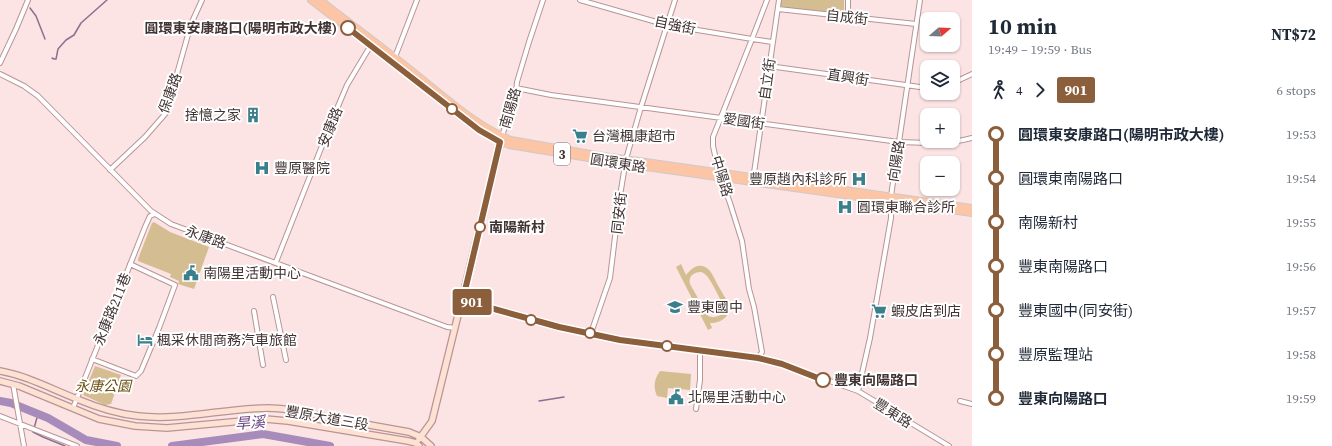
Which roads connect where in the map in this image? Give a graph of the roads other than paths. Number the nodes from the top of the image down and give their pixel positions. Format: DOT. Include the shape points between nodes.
graph roads {
  1 [pos="202,0"];
  2 [pos="311,0"];
  3 [pos="320,0"];
  4 [pos="417,0"];
  5 [pos="543,0"];
  6 [pos="580,0"];
  7 [pos="675,0"];
  8 [pos="767,0"];
  9 [pos="779,0"];
  10 [pos="848,0"];
  11 [pos="920,0"];
  12 [pos="28,2"];
  13 [pos="778,9"];
  14 [pos="848,17"];
  15 [pos="916,24"];
  16 [pos="667,25"];
  17 [pos="752,39"];
  18 [pos="772,42"];
  19 [pos="372,43"];
  20 [pos="394,60"];
  21 [pos="0,63"];
  22 [pos="769,66"];
  23 [pos="0,74"];
  24 [pos="972,74"];
  25 [pos="960,80"];
  26 [pos="907,86"];
  27 [pos="920,87"];
  28 [pos="516,88"];
  29 [pos="641,107"];
  30 [pos="721,118"];
  31 [pos="761,123"];
  32 [pos="972,138"];
  33 [pos="501,139"];
  34 [pos="899,142"];
  35 [pos="626,162"];
  36 [pos="110,170"];
  37 [pos="720,176"];
  38 [pos="753,180"];
  39 [pos="891,199"];
  40 [pos="972,208"];
  41 [pos="972,213"];
  42 [pos="155,214"];
  43 [pos="276,262"];
  44 [pos="130,264"];
  45 [pos="273,297"];
  46 [pos="463,299"];
  47 [pos="254,311"];
  48 [pos="455,328"];
  49 [pos="591,333"];
  50 [pos="700,350"];
  51 [pos="758,358"];
  52 [pos="92,359"];
  53 [pos="286,360"];
  54 [pos="263,365"];
  55 [pos="0,371"];
  56 [pos="0,381"];
  57 [pos="13,384"];
  58 [pos="858,391"];
  59 [pos="76,399"];
  60 [pos="960,401"];
  61 [pos="972,404"];
  62 [pos="73,408"];
  63 [pos="696,409"];
  64 [pos="0,416"];
  65 [pos="20,422"];
  66 [pos="421,437"];
  67 [pos="417,445"];
  68 [pos="24,446"];
  69 [pos="77,446"];
  70 [pos="431,446"];
  71 [pos="949,446"];
  1 -- 36 [label="street, 保康路" via="191,24 166,113"];
  2 -- 19 [label="main road, 圓環東路 / 3"];
  3 -- 19 [label="main road, 圓環東路 / 3"];
  4 -- 20 [label="street"];
  5 -- 28 [label="street, 南陽路"];
  6 -- 16 [label="street, 自強街"];
  7 -- 16 [label="street, 同安街"];
  8 -- 17 [label="street, 中陽路"];
  9 -- 13 [label="street, 自立街"];
  10 -- 14 [label="street"];
  11 -- 15 [label="street, 向陽路"];
  12 -- 21 [label="street"];
  13 -- 14 [label="street, 自成街"];
  13 -- 18 [label="street, 自立街"];
  14 -- 15 [label="street, 自成街"];
  15 -- 26 [label="street, 向陽路"];
  16 -- 17 [label="street, 自強街"];
  16 -- 29 [label="street, 同安街"];
  17 -- 18 [label="street, 自強街"];
  17 -- 30 [label="street, 中陽路"];
  18 -- 22 [label="street, 自立街"];
  19 -- 20 [label="main road, 圓環東路 / 3"];
  19 -- 43 [label="street, 安康路" via="347,85"];
  20 -- 33 [label="main road, 圓環東路 / 3" via="479,130"];
  22 -- 26 [label="street, 直興街"];
  22 -- 31 [label="street, 自立街"];
  23 -- 36 [label="street, 永康路" via="38,96"];
  24 -- 25 [label="street"];
  26 -- 27 [label="street, 直興街"];
  26 -- 34 [label="street, 向陽路"];
  28 -- 29 [label="street, 愛國街"];
  28 -- 33 [label="street, 南陽路"];
  29 -- 30 [label="street, 愛國街"];
  29 -- 35 [label="street, 同安街"];
  30 -- 31 [label="street, 愛國街"];
  30 -- 37 [label="street, 中陽路" via="713,137"];
  31 -- 34 [label="street, 愛國街"];
  31 -- 38 [label="street, 自立街"];
  32 -- 34 [label="street, 愛國街" via="940,144"];
  33 -- 35 [label="main road, 圓環東路 / 3"];
  33 -- 46 [label="street, 南陽路"];
  34 -- 39 [label="street, 向陽路"];
  35 -- 37 [label="main road, 圓環東路 / 3"];
  35 -- 49 [label="street, 同安街" via="610,278"];
  36 -- 42 [label="street, 永康路"];
  37 -- 38 [label="main road, 圓環東路 / 3"];
  37 -- 51 [label="street, 中陽路" via="742,241 762,352"];
  38 -- 39 [label="main road, 圓環東路 / 3"];
  39 -- 40 [label="main road, 圓環東路 / 3"];
  39 -- 41 [label="main road, 圓環東路 / 3"];
  39 -- 58 [label="street, 向陽路" via="891,218"];
  42 -- 43 [label="street, 永康路" via="171,224"];
  42 -- 44 [label="street, 永康路211巷" via="150,216"];
  43 -- 48 [label="street, 永康路"];
  44 -- 52 [label="street, 永康路211巷"];
  44 -- 52 [label="street" via="175,285 159,328 141,371 136,376"];
  45 -- 53 [label="street"];
  46 -- 48 [label="street, 南陽路"];
  46 -- 49 [label="street, 豐東路" via="559,327"];
  47 -- 54 [label="street"];
  48 -- 66 [label="street, 南陽路" via="432,421"];
  49 -- 50 [label="street, 豐東路" via="620,340"];
  50 -- 51 [label="street, 豐東路"];
  50 -- 63 [label="street" via="700,380"];
  51 -- 58 [label="street, 豐東路"];
  52 -- 59 [label="street, 永康路211巷"];
  55 -- 59 [label="street, 豐原大道三段" via="34,380"];
  56 -- 57 [label="street, 豐原大道三段"];
  57 -- 62 [label="street, 豐原大道三段"];
  57 -- 65 [label="street"];
  58 -- 71 [label="street, 豐東路"];
  59 -- 62 [label="street, 永康路211巷"];
  59 -- 66 [label="street, 豐原大道三段" via="109,410 153,417 252,408 292,410 409,432"];
  60 -- 61 [label="street"];
  62 -- 67 [label="street, 豐原大道三段" via="99,419 135,426 167,428 265,419"];
  64 -- 65 [label="street"];
  65 -- 68 [label="street"];
  65 -- 69 [label="street"];
  66 -- 67 [label="street, 南陽路"];
  66 -- 70 [label="street"];
}
